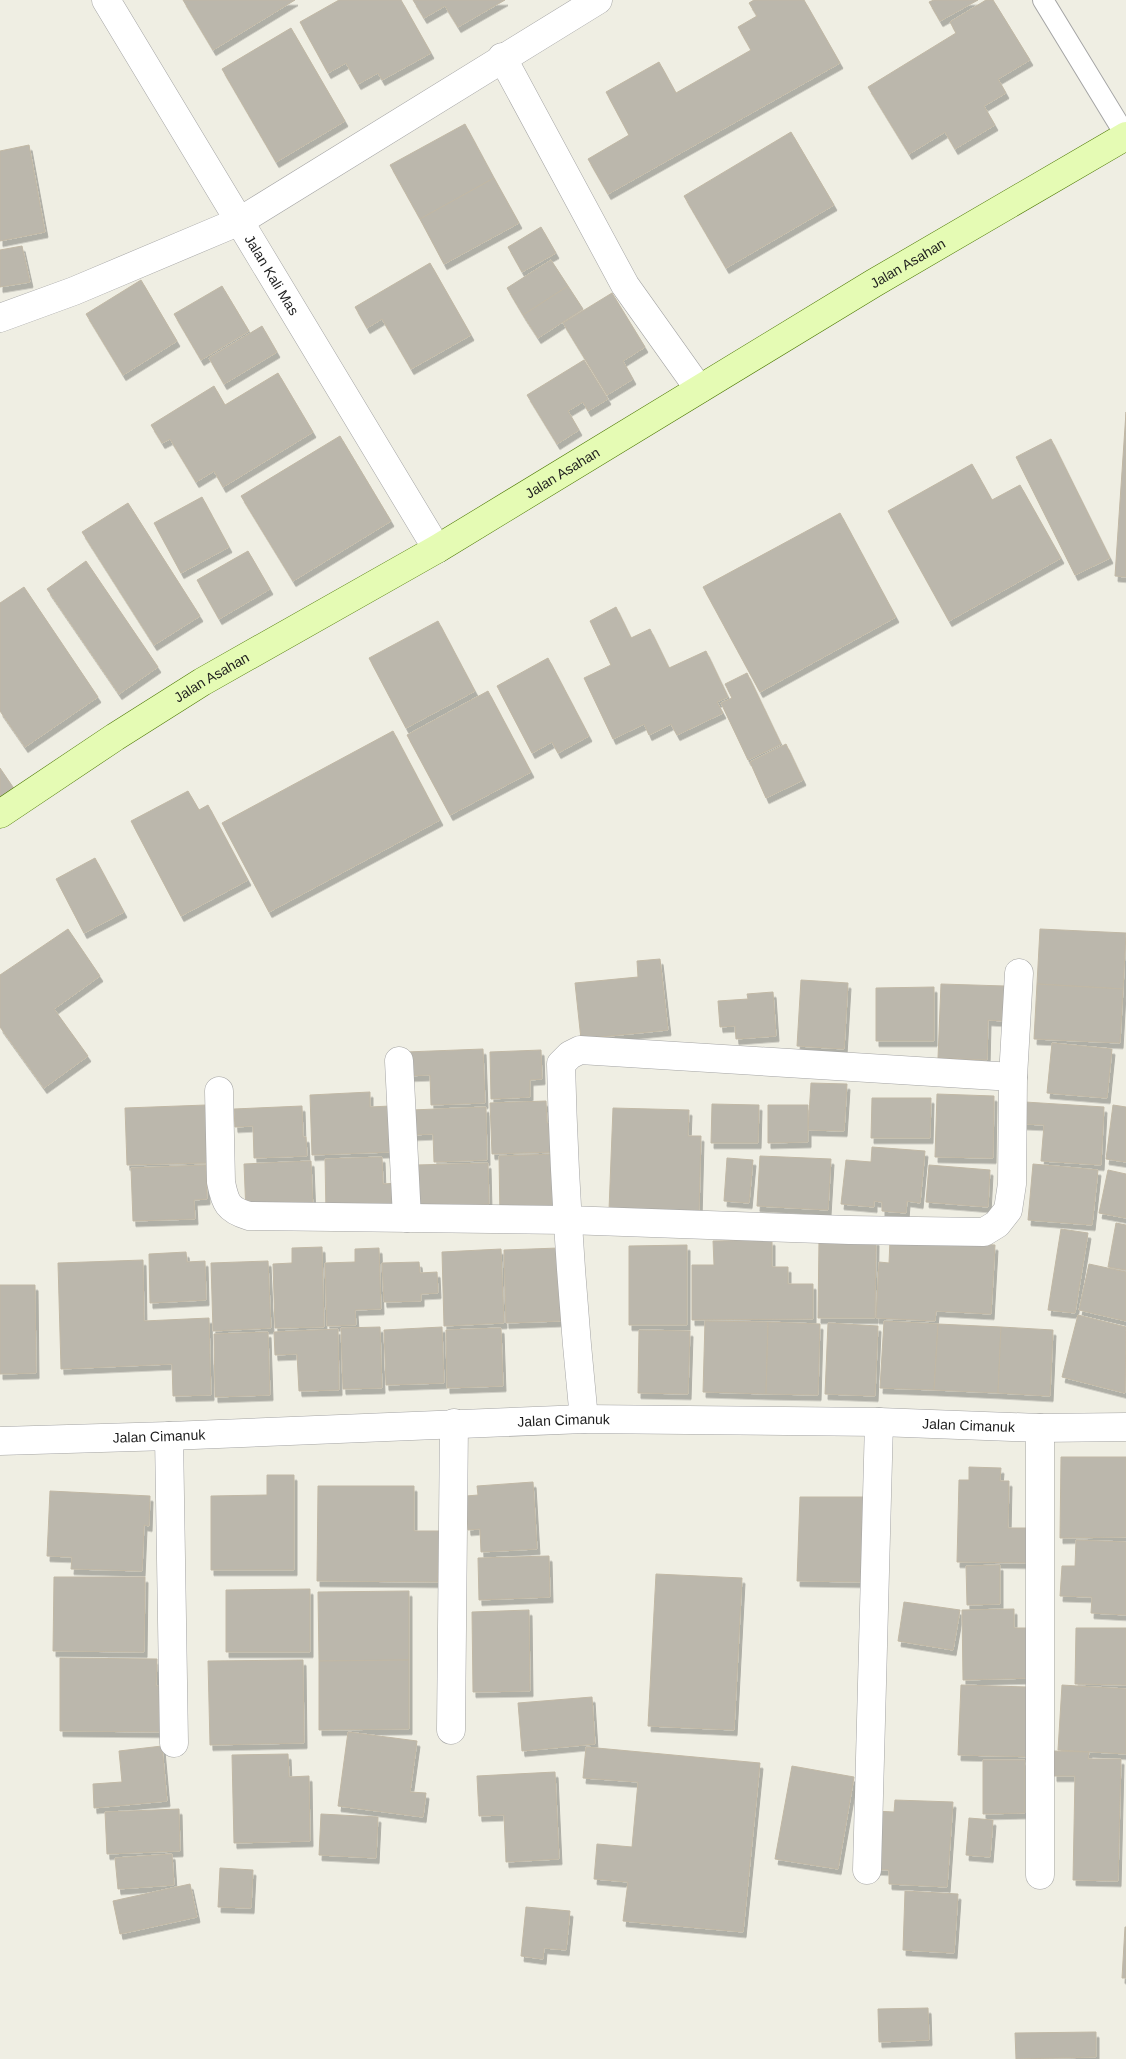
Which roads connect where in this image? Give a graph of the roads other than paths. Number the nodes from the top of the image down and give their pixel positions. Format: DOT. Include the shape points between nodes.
graph roads {
  1 [pos="106,0"];
  2 [pos="598,0"];
  3 [pos="1043,0"];
  4 [pos="502,57"];
  5 [pos="1126,136"];
  6 [pos="240,220"];
  7 [pos="0,318"];
  8 [pos="699,389"];
  9 [pos="437,549"];
  10 [pos="0,814"];
  11 [pos="1019,973"];
  12 [pos="399,1061"];
  13 [pos="1013,1077"];
  14 [pos="219,1091"];
  15 [pos="407,1218"];
  16 [pos="568,1220"];
  17 [pos="584,1419"];
  18 [pos="879,1422"];
  19 [pos="454,1423"];
  20 [pos="1126,1427"];
  21 [pos="1040,1428"];
  22 [pos="169,1436"];
  23 [pos="0,1441"];
  24 [pos="450,1730"];
  25 [pos="174,1743"];
  26 [pos="867,1870"];
  27 [pos="1040,1875"];
  1 -- 6 [label="street, Jalan Kali Mas"];
  2 -- 4 [label="street"];
  3 -- 5 [label="lane"];
  4 -- 6 [label="street"];
  4 -- 8 [label="street" via="625,285"];
  5 -- 8 [label="street, Jalan Asahan"];
  6 -- 7 [label="street" via="74,291"];
  6 -- 9 [label="street, Jalan Kali Mas"];
  8 -- 9 [label="street, Jalan Asahan"];
  9 -- 10 [label="street, Jalan Asahan" via="202,682"];
  11 -- 13 [label="street"];
  12 -- 15 [label="street"];
  13 -- 16 [label="street" via="1012,1184 1008,1210 997,1224 984,1232"];
  13 -- 16 [label="street" via="580,1050 561,1064"];
  14 -- 15 [label="street" via="221,1182 224,1196 235,1212 249,1216"];
  15 -- 16 [label="street"];
  16 -- 17 [label="street"];
  17 -- 18 [label="street, Jalan Cimanuk"];
  17 -- 19 [label="street, Jalan Cimanuk"];
  18 -- 21 [label="street, Jalan Cimanuk"];
  18 -- 26 [label="street"];
  19 -- 22 [label="street, Jalan Cimanuk"];
  19 -- 24 [label="street"];
  20 -- 21 [label="street, Jalan Cimanuk"];
  21 -- 27 [label="street"];
  22 -- 23 [label="street, Jalan Cimanuk"];
  22 -- 25 [label="street"];
}
